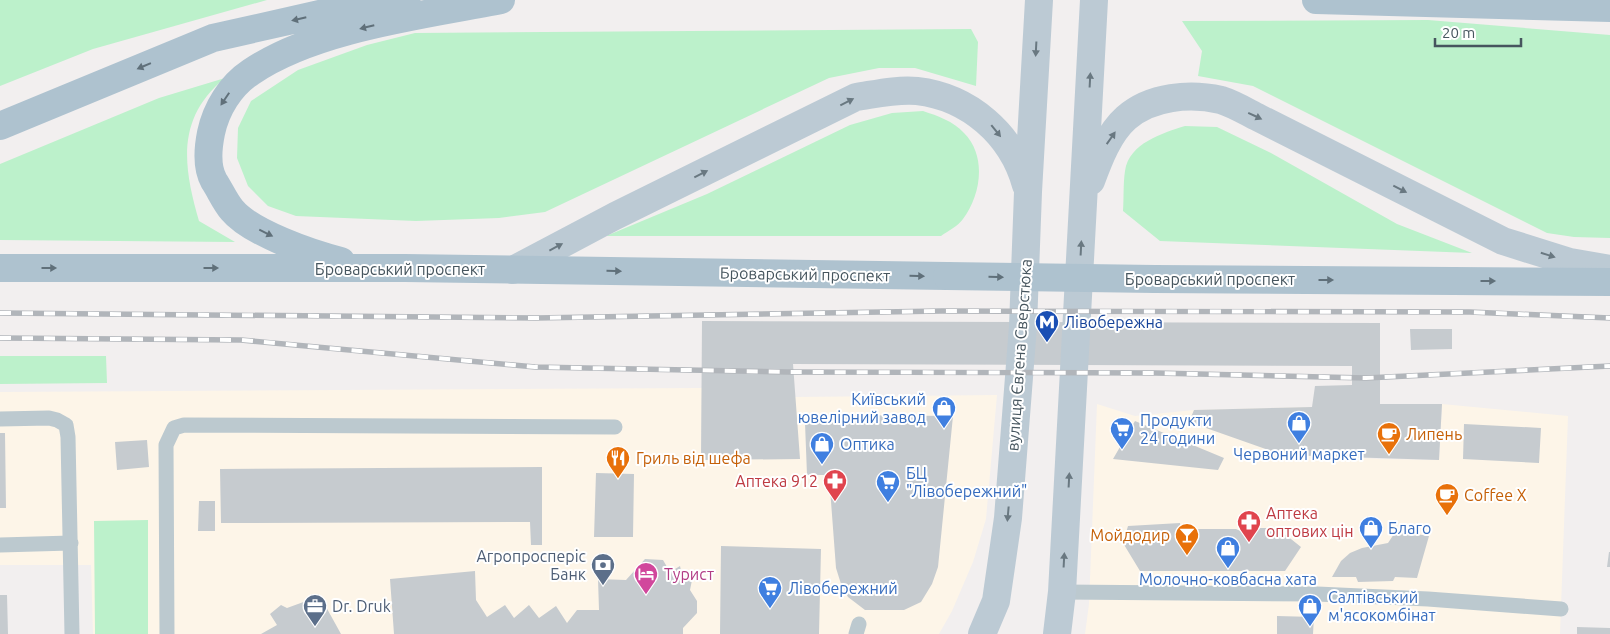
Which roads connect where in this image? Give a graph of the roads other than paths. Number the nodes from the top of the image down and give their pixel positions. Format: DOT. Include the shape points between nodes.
graph roads {
  1 [pos="486,0"];
  2 [pos="501,0"];
  3 [pos="1039,0"];
  4 [pos="1094,0"];
  5 [pos="1316,0"];
  6 [pos="1577,0"];
  7 [pos="390,2"];
  8 [pos="1610,7"];
  9 [pos="0,126"];
  10 [pos="1028,192"];
  11 [pos="1084,198"];
  12 [pos="0,268"];
  13 [pos="374,268"];
  14 [pos="513,270"];
  15 [pos="1610,270"];
  16 [pos="1610,282"];
  17 [pos="0,419"];
  18 [pos="615,427"];
  19 [pos="71,543"];
  20 [pos="0,545"];
  21 [pos="1062,592"];
  22 [pos="1561,609"];
  23 [pos="72,634"];
  24 [pos="167,634"];
  25 [pos="982,634"];
  26 [pos="1057,634"];
  1 -- 7 [label="main road"];
  2 -- 13 [label="main road, one-way" via="374,25 322,39 250,72 230,92 215,114 208,151 212,177 232,211 284,242 333,259"];
  3 -- 10 [label="main road, вулиця Євгена Сверстюка, one-way"];
  11 -- 4 [label="main road, one-way"];
  5 -- 8 [label="main road"];
  6 -- 8 [label="main road"];
  7 -- 9 [label="main road, one-way" via="346,8 213,38"];
  14 -- 10 [label="main road, one-way" via="856,97 916,91 954,100 994,127 1012,153"];
  10 -- 25 [label="main road, вулиця Євгена Сверстюка, one-way" via="1023,326 1008,518 996,601"];
  11 -- 15 [label="main road, one-way" via="1099,160 1126,118 1150,104 1196,95 1223,101 1259,118 1503,241 1570,262"];
  21 -- 11 [label="main road, one-way"];
  12 -- 13 [label="main road, Броварський проспект, one-way"];
  13 -- 14 [label="main road, Броварський проспект"];
  14 -- 16 [label="main road, Броварський проспект, one-way, bridge"];
  17 -- 19 [label="lane" via="49,418 66,426"];
  18 -- 24 [label="lane" via="184,425 174,428 166,445"];
  19 -- 20 [label="lane"];
  19 -- 23 [label="lane"];
  21 -- 22 [label="lane" via="1317,594"];
  21 -- 26 [label="main road"];
}
